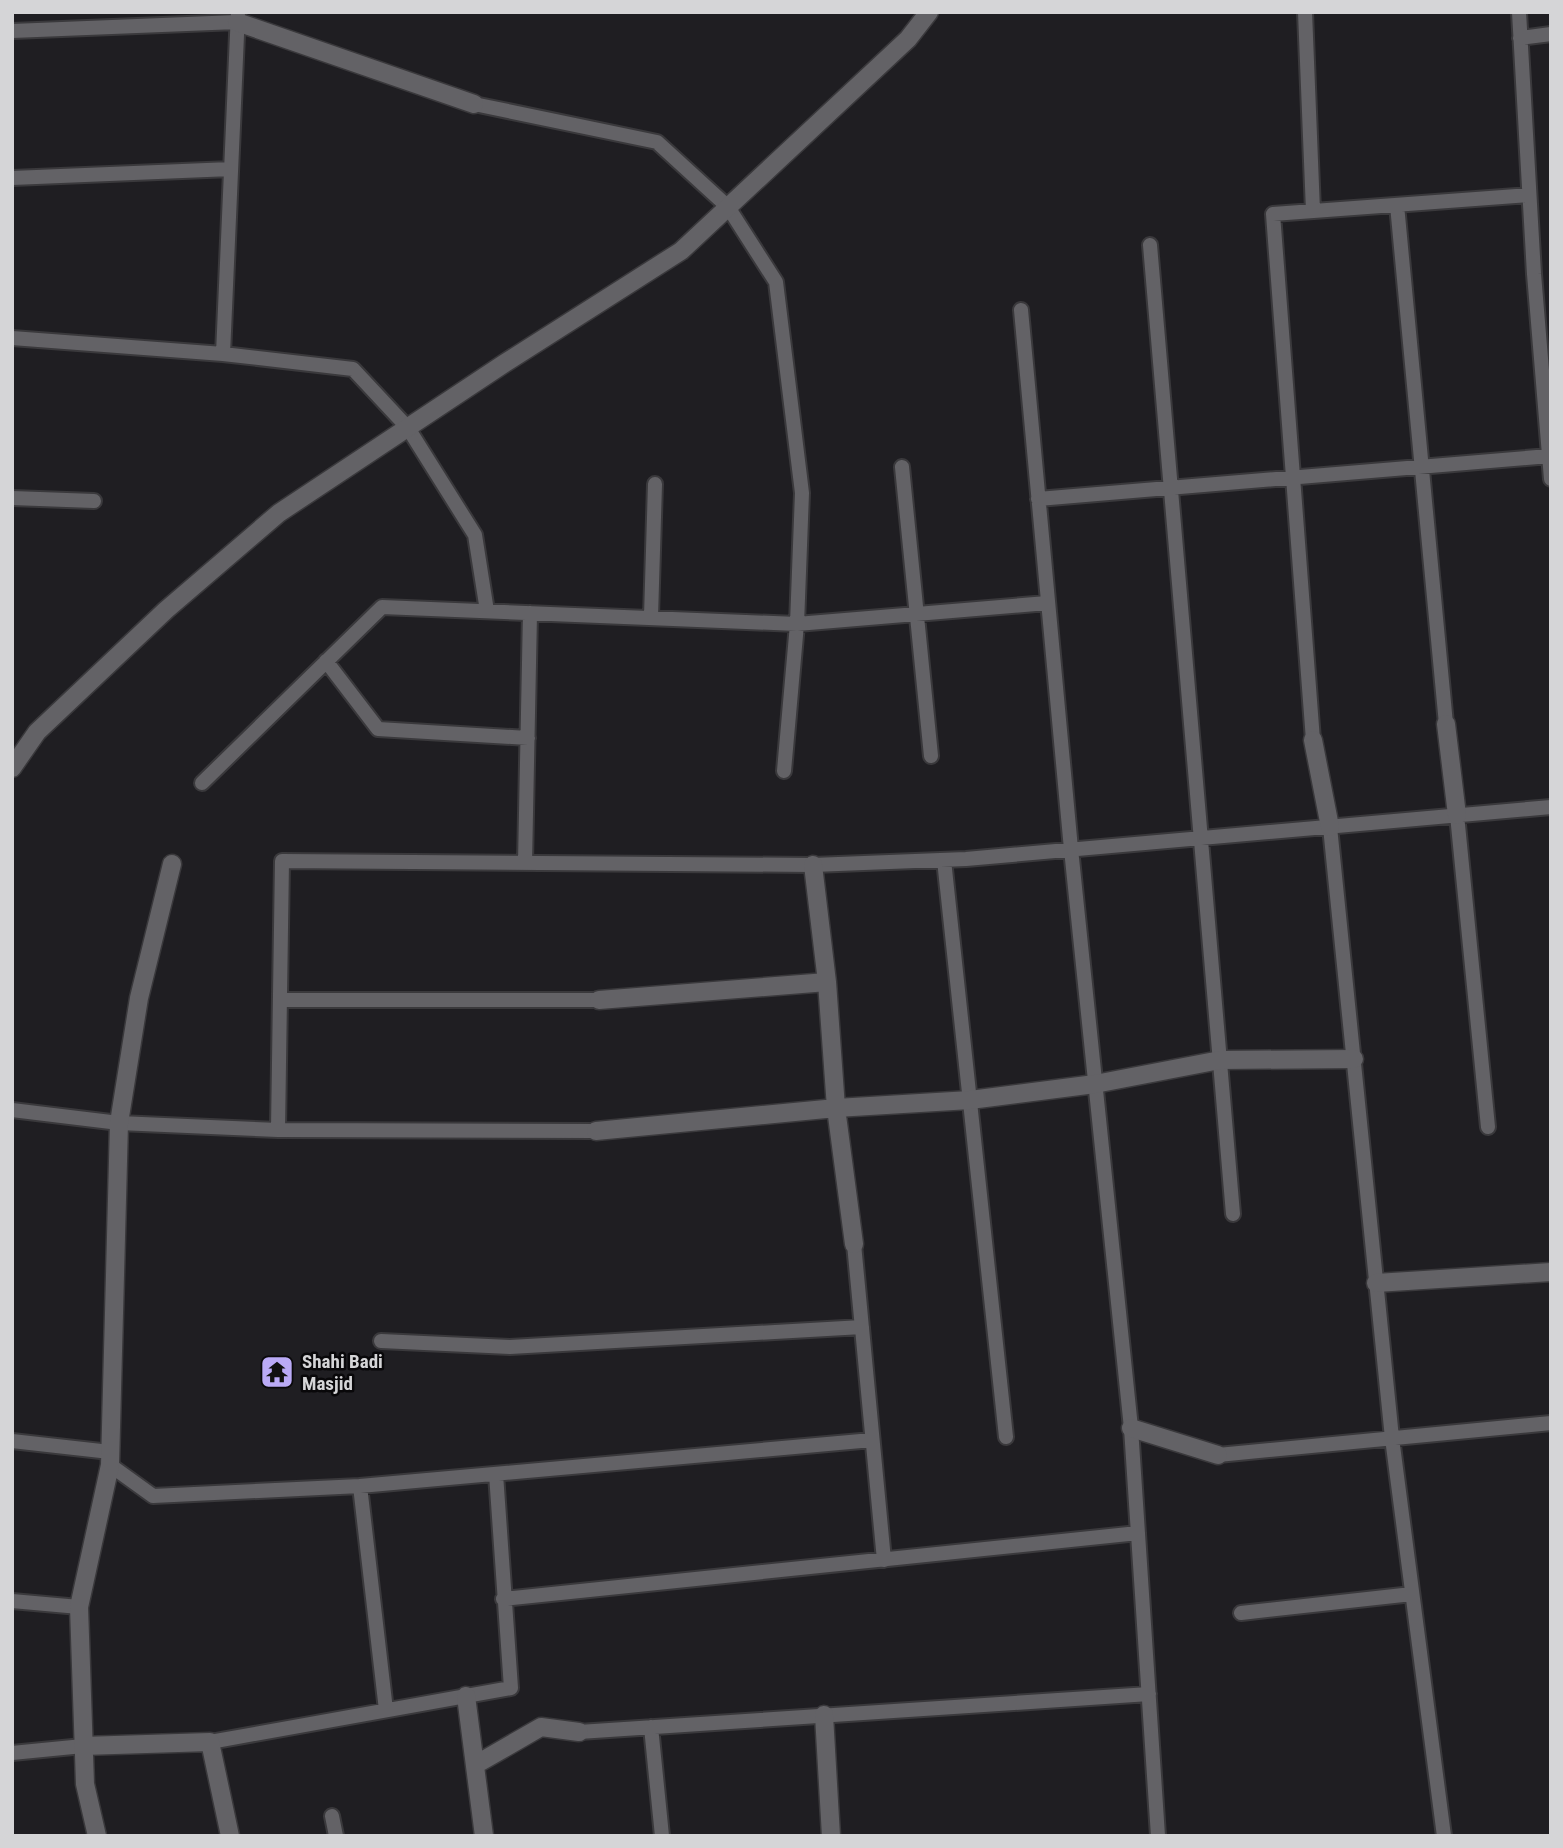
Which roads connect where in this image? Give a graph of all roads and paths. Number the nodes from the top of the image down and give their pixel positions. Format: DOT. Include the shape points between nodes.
graph roads {
  1 [pos="929,12"];
  2 [pos="1305,12"];
  3 [pos="1518,12"];
  4 [pos="237,17"];
  5 [pos="12,31"];
  6 [pos="1551,34"];
  7 [pos="1520,38"];
  8 [pos="474,104"];
  9 [pos="230,169"];
  10 [pos="12,178"];
  11 [pos="1529,195"];
  12 [pos="1397,205"];
  13 [pos="728,207"];
  14 [pos="1313,211"];
  15 [pos="1150,245"];
  16 [pos="1021,310"];
  17 [pos="12,338"];
  18 [pos="223,354"];
  19 [pos="408,428"];
  20 [pos="1549,456"];
  21 [pos="902,467"];
  22 [pos="1422,467"];
  23 [pos="1293,477"];
  24 [pos="1551,479"];
  25 [pos="655,484"];
  26 [pos="1171,488"];
  27 [pos="12,498"];
  28 [pos="1038,499"];
  29 [pos="94,501"];
  30 [pos="1047,603"];
  31 [pos="487,611"];
  32 [pos="530,613"];
  33 [pos="917,614"];
  34 [pos="651,617"];
  35 [pos="797,624"];
  36 [pos="326,661"];
  37 [pos="1446,724"];
  38 [pos="528,738"];
  39 [pos="1313,740"];
  40 [pos="931,756"];
  41 [pos="12,768"];
  42 [pos="784,771"];
  43 [pos="202,783"];
  44 [pos="1551,807"];
  45 [pos="1457,815"];
  46 [pos="1330,827"];
  47 [pos="1200,838"];
  48 [pos="1071,849"];
  49 [pos="944,860"];
  50 [pos="172,863"];
  51 [pos="525,863"];
  52 [pos="813,865"];
  53 [pos="827,982"];
  54 [pos="280,1000"];
  55 [pos="599,1000"];
  56 [pos="1354,1059"];
  57 [pos="1220,1060"];
  58 [pos="1095,1084"];
  59 [pos="970,1100"];
  60 [pos="836,1108"];
  61 [pos="12,1111"];
  62 [pos="119,1123"];
  63 [pos="1488,1127"];
  64 [pos="278,1129"];
  65 [pos="596,1131"];
  66 [pos="1233,1214"];
  67 [pos="854,1244"];
  68 [pos="1551,1272"];
  69 [pos="1376,1283"];
  70 [pos="862,1327"];
  71 [pos="381,1341"];
  72 [pos="1551,1423"];
  73 [pos="1131,1429"];
  74 [pos="1006,1437"];
  75 [pos="1392,1438"];
  76 [pos="873,1440"];
  77 [pos="12,1441"];
  78 [pos="1218,1455"];
  79 [pos="110,1459"];
  80 [pos="496,1474"];
  81 [pos="360,1486"];
  82 [pos="1138,1533"];
  83 [pos="884,1560"];
  84 [pos="1412,1594"];
  85 [pos="503,1599"];
  86 [pos="12,1601"];
  87 [pos="79,1607"];
  88 [pos="1241,1613"];
  89 [pos="1149,1693"];
  90 [pos="466,1696"];
  91 [pos="386,1710"];
  92 [pos="824,1715"];
  93 [pos="652,1727"];
  94 [pos="579,1732"];
  95 [pos="211,1742"];
  96 [pos="83,1746"];
  97 [pos="12,1753"];
  98 [pos="475,1765"];
  99 [pos="332,1816"];
  100 [pos="97,1836"];
  101 [pos="230,1836"];
  102 [pos="337,1836"];
  103 [pos="484,1836"];
  104 [pos="662,1836"];
  105 [pos="831,1836"];
  106 [pos="1158,1836"];
  107 [pos="1444,1836"];
  1 -- 13 [label="street" via="908,39"];
  2 -- 14 [label="lane"];
  3 -- 7 [label="lane"];
  4 -- 5 [label="lane"];
  4 -- 8 [label="street"];
  4 -- 9 [label="lane"];
  6 -- 7 [label="lane"];
  7 -- 11 [label="lane"];
  8 -- 13 [label="lane" via="657,142"];
  9 -- 10 [label="lane"];
  9 -- 18 [label="lane"];
  11 -- 12 [label="lane"];
  11 -- 20 [label="lane"];
  12 -- 14 [label="lane"];
  12 -- 22 [label="lane"];
  13 -- 19 [label="street" via="681,251"];
  13 -- 35 [label="lane" via="776,282 802,493"];
  14 -- 23 [label="lane" via="1273,214"];
  15 -- 26 [label="lane"];
  16 -- 28 [label="lane"];
  17 -- 18 [label="lane"];
  18 -- 19 [label="lane" via="353,369"];
  19 -- 31 [label="lane" via="475,535"];
  19 -- 41 [label="street" via="279,513 166,610 37,732"];
  20 -- 22 [label="lane"];
  20 -- 24 [label="lane"];
  21 -- 33 [label="lane"];
  22 -- 23 [label="lane"];
  22 -- 37 [label="lane"];
  23 -- 26 [label="lane"];
  23 -- 39 [label="lane"];
  25 -- 34 [label="lane"];
  26 -- 28 [label="lane"];
  26 -- 47 [label="lane"];
  27 -- 29 [label="lane"];
  28 -- 30 [label="lane"];
  30 -- 33 [label="lane"];
  30 -- 48 [label="lane"];
  31 -- 32 [label="lane"];
  31 -- 36 [label="lane" via="382,607"];
  32 -- 34 [label="lane"];
  32 -- 38 [label="lane"];
  33 -- 35 [label="lane"];
  33 -- 40 [label="lane"];
  34 -- 35 [label="lane"];
  35 -- 42 [label="lane"];
  36 -- 38 [label="lane" via="378,729"];
  36 -- 43 [label="lane"];
  37 -- 45 [label="street"];
  38 -- 51 [label="lane"];
  39 -- 46 [label="street"];
  44 -- 45 [label="lane"];
  45 -- 46 [label="lane"];
  45 -- 63 [label="lane"];
  46 -- 47 [label="lane"];
  46 -- 56 [label="lane"];
  47 -- 48 [label="lane"];
  47 -- 57 [label="lane"];
  48 -- 49 [label="lane"];
  48 -- 58 [label="lane"];
  49 -- 52 [label="lane"];
  49 -- 59 [label="lane"];
  50 -- 62 [label="street" via="139,998"];
  51 -- 52 [label="lane"];
  51 -- 54 [label="lane" via="282,861"];
  52 -- 53 [label="street"];
  53 -- 55 [label="street"];
  53 -- 60 [label="street"];
  54 -- 55 [label="lane"];
  54 -- 64 [label="lane"];
  56 -- 57 [label="street"];
  56 -- 69 [label="lane"];
  57 -- 58 [label="street"];
  57 -- 66 [label="lane"];
  58 -- 59 [label="street"];
  58 -- 73 [label="lane"];
  59 -- 60 [label="street"];
  59 -- 74 [label="lane"];
  60 -- 65 [label="street"];
  60 -- 67 [label="street"];
  61 -- 62 [label="lane"];
  62 -- 64 [label="lane"];
  62 -- 79 [label="street"];
  64 -- 65 [label="lane"];
  67 -- 70 [label="lane"];
  68 -- 69 [label="street"];
  69 -- 75 [label="lane"];
  70 -- 71 [label="lane" via="510,1347"];
  70 -- 76 [label="lane"];
  72 -- 75 [label="lane"];
  73 -- 78 [label="street"];
  73 -- 82 [label="lane"];
  75 -- 78 [label="lane"];
  75 -- 84 [label="lane"];
  76 -- 80 [label="lane"];
  76 -- 83 [label="lane"];
  77 -- 79 [label="lane"];
  79 -- 81 [label="lane" via="153,1496"];
  79 -- 87 [label="street"];
  80 -- 81 [label="lane"];
  80 -- 85 [label="lane"];
  81 -- 91 [label="lane"];
  82 -- 83 [label="lane"];
  82 -- 89 [label="lane"];
  83 -- 85 [label="lane"];
  84 -- 88 [label="lane"];
  84 -- 107 [label="lane"];
  85 -- 90 [label="lane" via="511,1688"];
  86 -- 87 [label="lane"];
  87 -- 96 [label="street"];
  89 -- 92 [label="lane"];
  89 -- 106 [label="lane"];
  90 -- 91 [label="lane"];
  90 -- 98 [label="street"];
  91 -- 95 [label="lane"];
  92 -- 93 [label="lane"];
  92 -- 105 [label="street"];
  93 -- 94 [label="lane"];
  93 -- 104 [label="lane"];
  94 -- 98 [label="street" via="541,1727"];
  95 -- 96 [label="street"];
  95 -- 101 [label="street"];
  96 -- 97 [label="lane"];
  96 -- 100 [label="street" via="85,1784"];
  98 -- 103 [label="street"];
  99 -- 102 [label="lane"];
}
